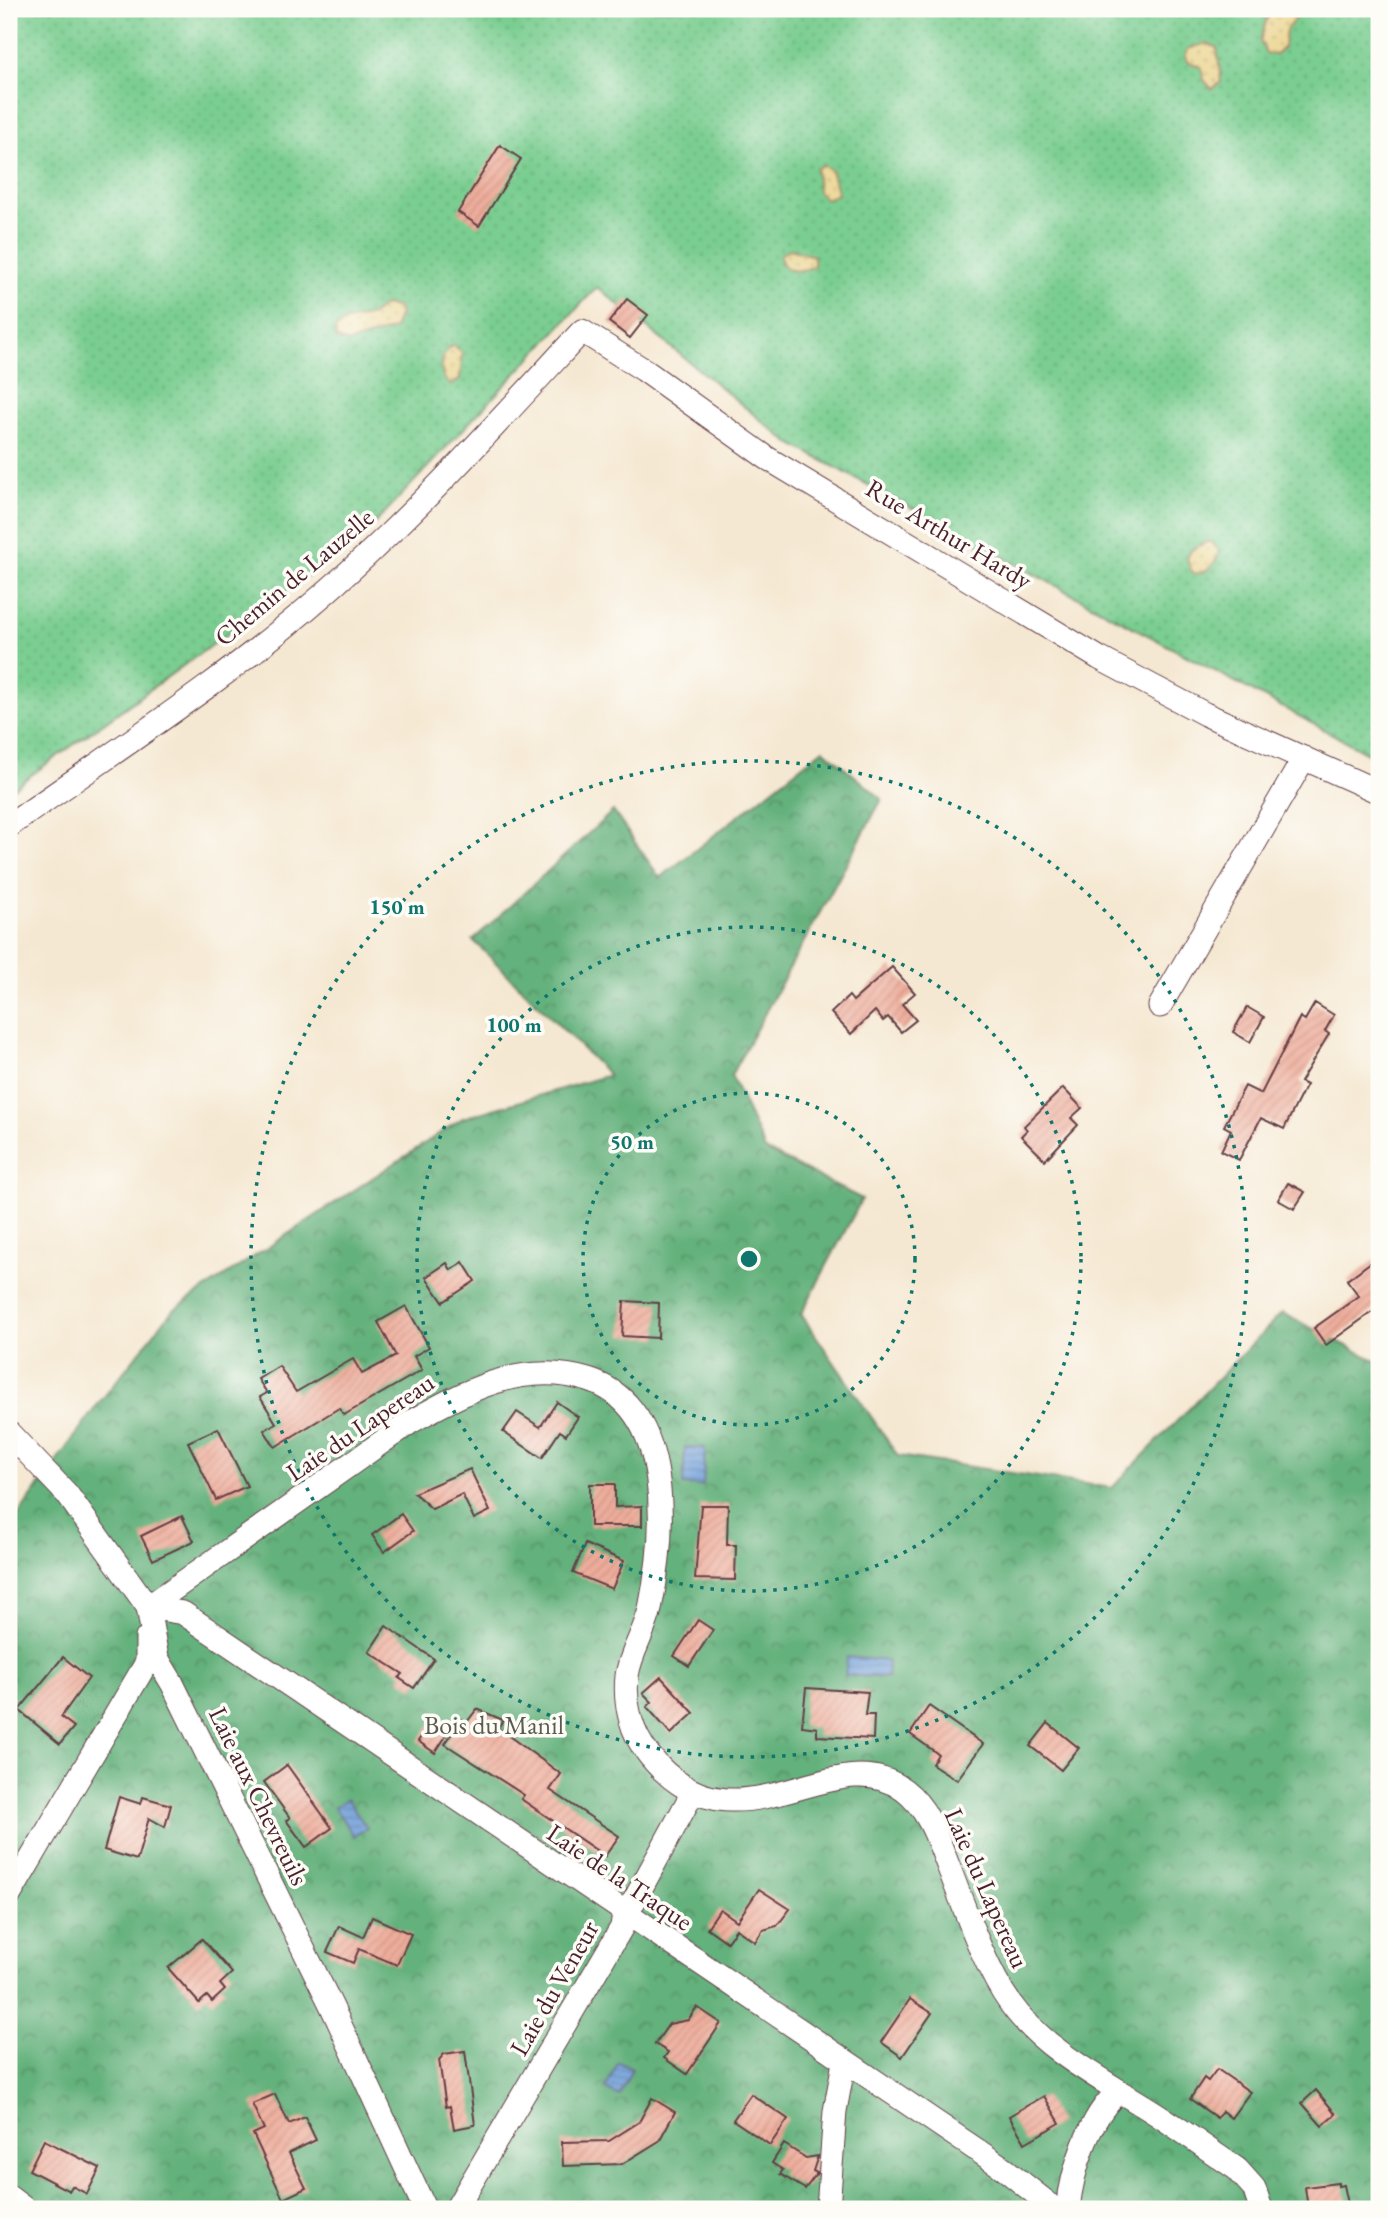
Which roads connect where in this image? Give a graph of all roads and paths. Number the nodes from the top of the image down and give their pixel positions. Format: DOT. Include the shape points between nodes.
graph roads {
  1 [pos="582,331"];
  2 [pos="1304,758"];
  3 [pos="1379,792"];
  4 [pos="9,827"];
  5 [pos="1160,1006"];
  6 [pos="9,1433"];
  7 [pos="148,1607"];
  8 [pos="693,1793"];
  9 [pos="9,1896"];
  10 [pos="624,1912"];
  11 [pos="844,2062"];
  12 [pos="1118,2092"];
  13 [pos="9,2197"];
  14 [pos="25,2209"];
  15 [pos="425,2209"];
  16 [pos="456,2209"];
  17 [pos="828,2209"];
  18 [pos="1055,2209"];
  19 [pos="1068,2209"];
  20 [pos="1261,2209"];
  1 -- 2 [label="street, Rue Arthur Hardy" via="767,458 1099,658 1205,714"];
  1 -- 4 [label="street, Chemin de Lauzelle" via="422,502 326,592 252,652"];
  2 -- 3 [label="street, Rue Arthur Hardy"];
  2 -- 5 [label="street"];
  6 -- 7 [label="street, Laie aux Chevreuils" via="67,1494"];
  7 -- 8 [label="street, Laie du Lapereau" via="450,1399 505,1377 534,1373 604,1385 625,1399 640,1419 659,1481 655,1580 649,1614 628,1672 627,1709 650,1757"];
  7 -- 9 [label="street" via="147,1662"];
  7 -- 10 [label="street, Laie de la Traque" via="183,1613"];
  7 -- 15 [label="street, Laie aux Chevreuils" via="156,1658 331,2005"];
  8 -- 10 [label="street, Laie du Veneur"];
  8 -- 12 [label="street, Laie du Lapereau" via="727,1801 761,1800 858,1777 877,1778 904,1790 930,1821 990,1968 1012,2007"];
  10 -- 11 [label="street, Laie de la Traque"];
  10 -- 16 [label="street, Laie du Veneur" via="622,1927"];
  11 -- 17 [label="street" via="835,2111"];
  11 -- 18 [label="street, Laie de la Traque" via="1002,2167"];
  12 -- 19 [label="street" via="1103,2105 1083,2151"];
  12 -- 20 [label="street, Laie du Lapereau" via="1237,2169 1254,2188"];
  13 -- 14 [label="street"];
}
